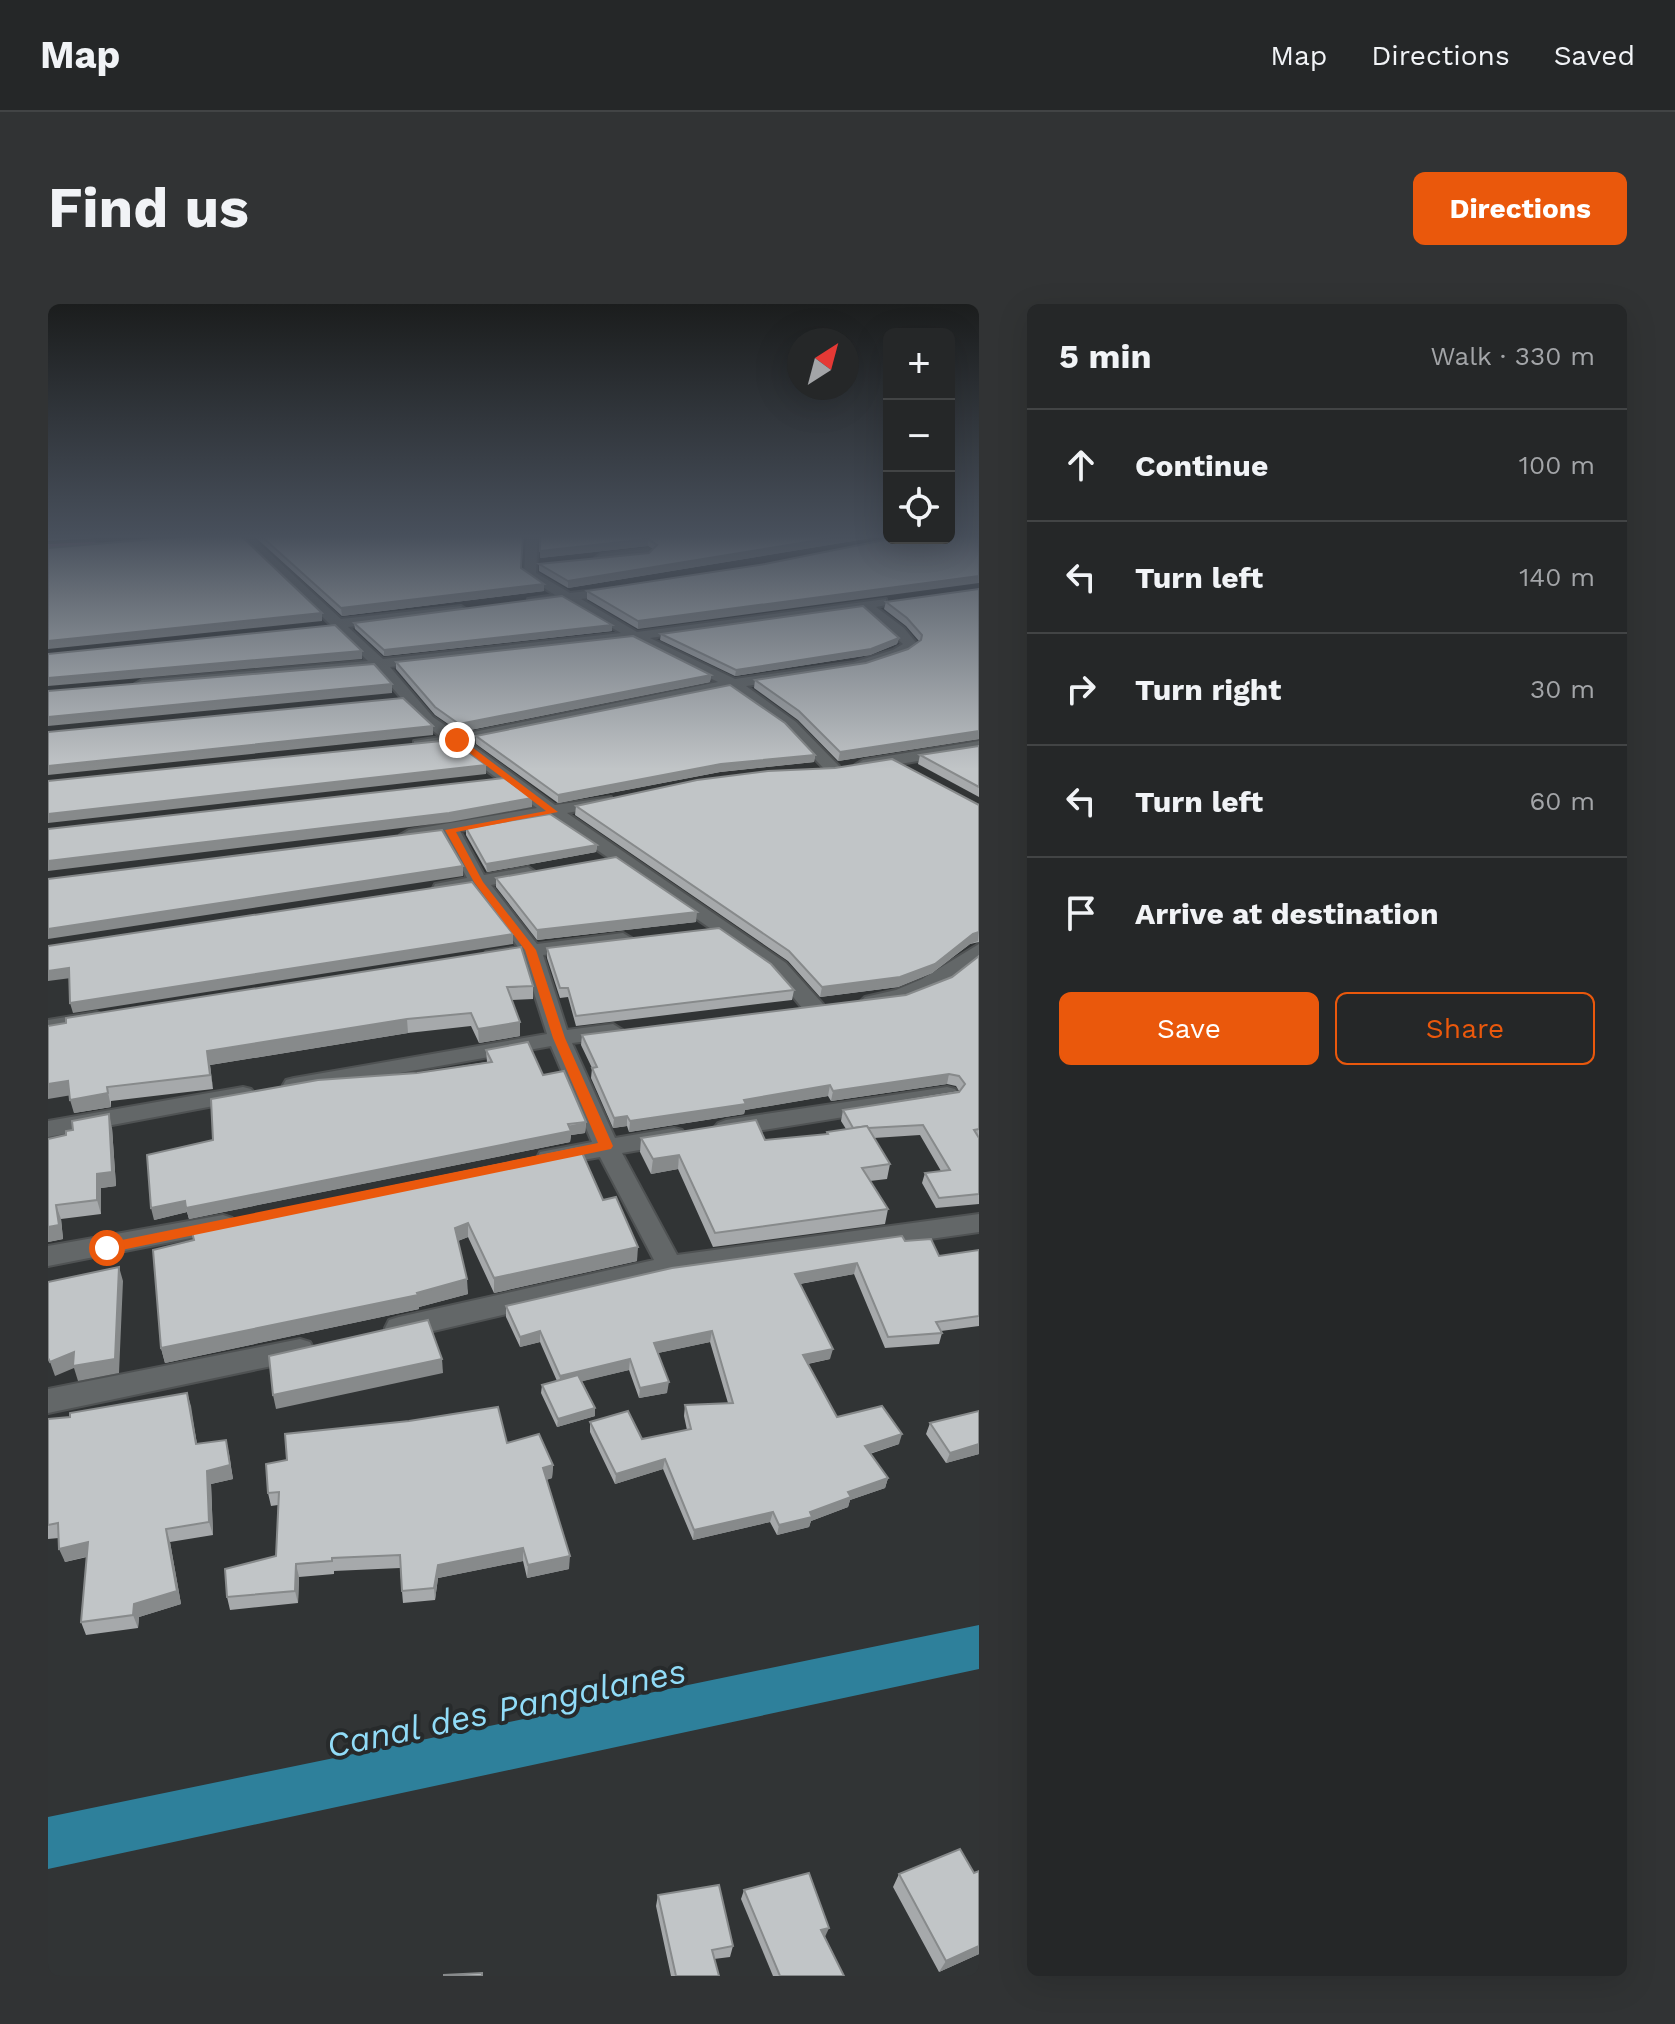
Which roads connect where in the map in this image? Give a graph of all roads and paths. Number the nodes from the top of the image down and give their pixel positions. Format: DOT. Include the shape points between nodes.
graph roads {
  1 [pos="319,613"];
  2 [pos="435,613"];
  3 [pos="594,613"];
  4 [pos="800,613"];
  5 [pos="876,613"];
  6 [pos="332,626"];
  7 [pos="635,636"];
  8 [pos="380,664"];
  9 [pos="733,684"];
  10 [pos="122,685"];
  11 [pos="457,740"];
  12 [pos="979,746"];
  13 [pos="397,747"];
  14 [pos="896,761"];
  15 [pos="833,769"];
  16 [pos="805,772"];
  17 [pos="924,777"];
  18 [pos="508,779"];
  19 [pos="477,782"];
  20 [pos="625,796"];
  21 [pos="554,812"];
  22 [pos="450,830"];
  23 [pos="390,838"];
  24 [pos="620,857"];
  25 [pos="588,862"];
  26 [pos="541,871"];
  27 [pos="479,882"];
  28 [pos="417,892"];
  29 [pos="724,928"];
  30 [pos="694,931"];
  31 [pos="650,936"];
  32 [pos="531,950"];
  33 [pos="979,950"];
  34 [pos="468,960"];
  35 [pos="830,1007"];
  36 [pos="785,1012"];
  37 [pos="110,1016"];
  38 [pos="48,1026"];
  39 [pos="634,1029"];
  40 [pos="559,1038"];
  41 [pos="947,1094"];
  42 [pos="48,1129"];
  43 [pos="606,1146"];
  44 [pos="528,1162"];
  45 [pos="247,1219"];
  46 [pos="979,1223"];
  47 [pos="48,1256"];
  48 [pos="670,1266"];
  49 [pos="374,1333"];
  50 [pos="327,1344"];
  51 [pos="48,1401"];
  1 -- 6 [label="street"];
  2 -- 6 [label="street"];
  3 -- 7 [label="street"];
  4 -- 7 [label="street"];
  5 -- 9 [label="street" via="911,645 904,652 873,662"];
  6 -- 8 [label="street"];
  7 -- 8 [label="street"];
  7 -- 9 [label="street"];
  8 -- 10 [label="street"];
  8 -- 11 [label="street" via="401,699"];
  9 -- 11 [label="street"];
  9 -- 15 [label="street" via="791,725"];
  11 -- 13 [label="street"];
  11 -- 18 [label="street"];
  12 -- 14 [label="street"];
  14 -- 15 [label="street"];
  14 -- 17 [label="street"];
  15 -- 16 [label="street"];
  18 -- 19 [label="street"];
  18 -- 21 [label="street"];
  20 -- 21 [label="street"];
  21 -- 22 [label="street"];
  21 -- 24 [label="street"];
  22 -- 23 [label="street"];
  22 -- 27 [label="street"];
  24 -- 25 [label="street"];
  24 -- 29 [label="street"];
  26 -- 27 [label="street"];
  27 -- 28 [label="street"];
  27 -- 32 [label="street"];
  29 -- 30 [label="street"];
  29 -- 35 [label="street"];
  31 -- 32 [label="street"];
  32 -- 34 [label="street"];
  32 -- 40 [label="street"];
  33 -- 35 [label="street" via="941,980 903,996"];
  35 -- 36 [label="street"];
  37 -- 38 [label="street"];
  39 -- 40 [label="street"];
  40 -- 42 [label="street"];
  40 -- 43 [label="street"];
  41 -- 43 [label="street"];
  43 -- 44 [label="street"];
  43 -- 48 [label="street"];
  45 -- 47 [label="street"];
  46 -- 48 [label="street"];
  48 -- 49 [label="street"];
  50 -- 51 [label="street"];
}
